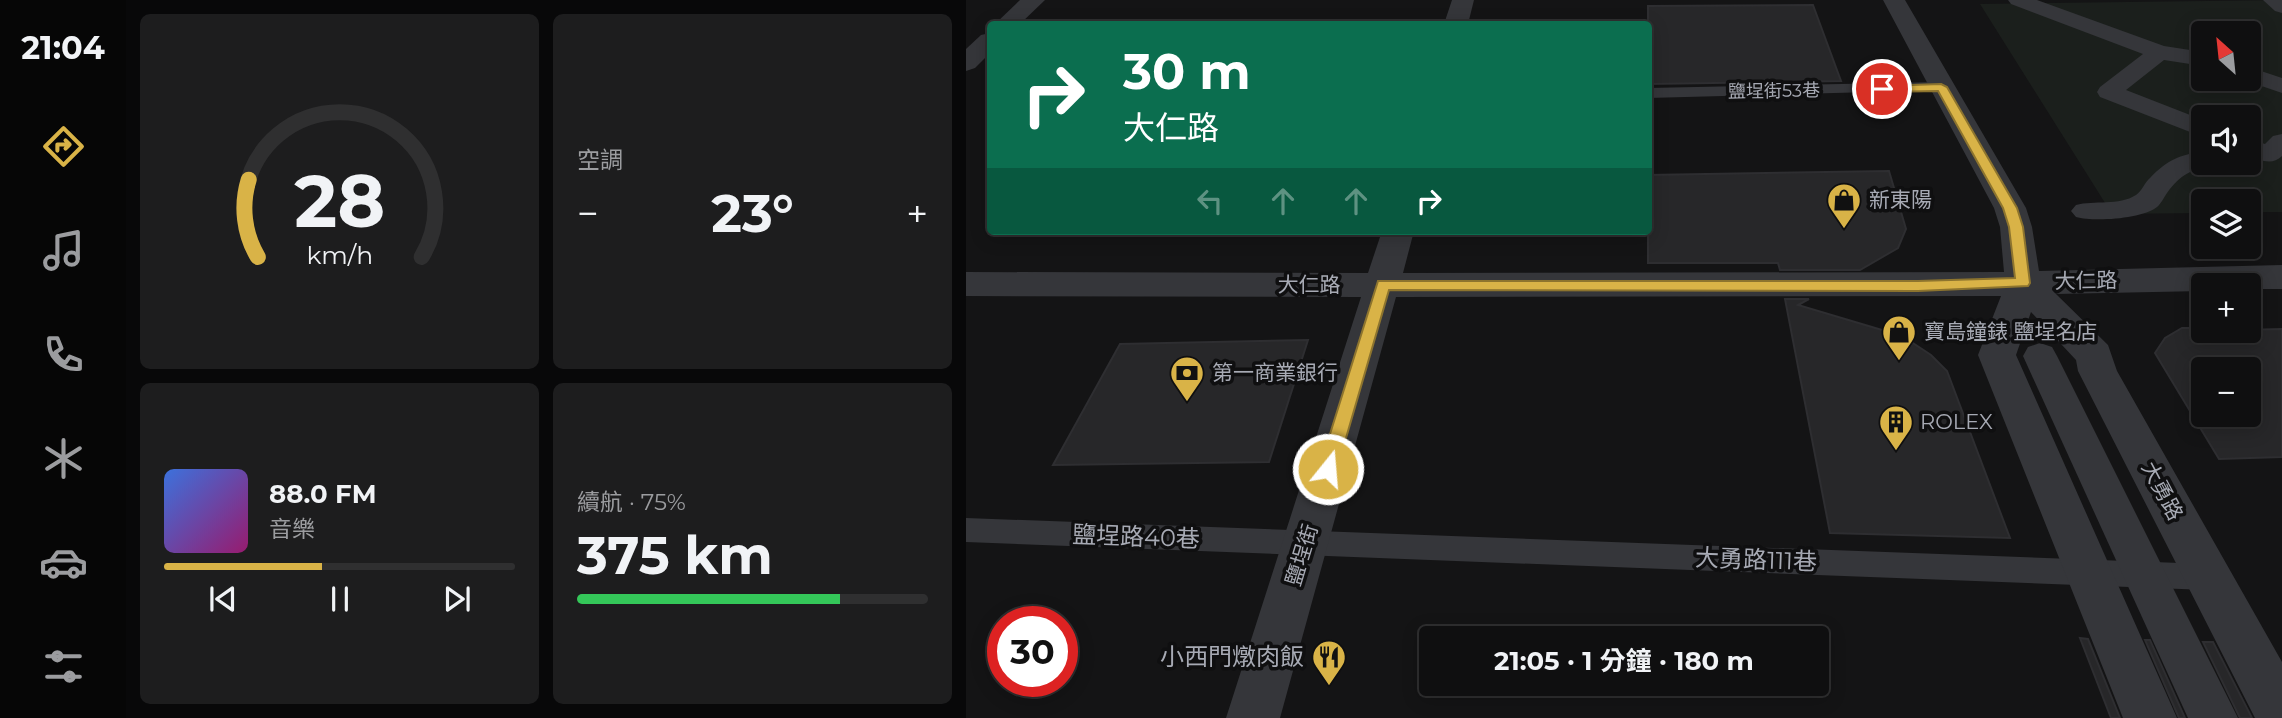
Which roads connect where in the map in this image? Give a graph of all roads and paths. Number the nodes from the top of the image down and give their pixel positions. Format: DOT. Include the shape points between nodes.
graph roads {
  1 [pos="1034,0"];
  2 [pos="1463,0"];
  3 [pos="1894,0"];
  4 [pos="2018,0"];
  5 [pos="2273,0"];
  6 [pos="2282,7"];
  7 [pos="1010,21"];
  8 [pos="1457,21"];
  9 [pos="987,43"];
  10 [pos="2159,52"];
  11 [pos="2191,57"];
  12 [pos="966,63"];
  13 [pos="2261,78"];
  14 [pos="2282,86"];
  15 [pos="1941,87"];
  16 [pos="1652,93"];
  17 [pos="2191,124"];
  18 [pos="2282,142"];
  19 [pos="2261,151"];
  20 [pos="2191,161"];
  21 [pos="2086,211"];
  22 [pos="1397,235"];
  23 [pos="2282,277"];
  24 [pos="2023,283"];
  25 [pos="966,284"];
  26 [pos="1383,285"];
  27 [pos="2040,356"];
  28 [pos="966,530"];
  29 [pos="1305,544"];
  30 [pos="2087,572"];
  31 [pos="2144,573"];
  32 [pos="2207,577"];
  33 [pos="2282,715"];
  34 [pos="1253,718"];
  35 [pos="2150,718"];
  36 [pos="2213,718"];
  1 -- 7 [label="street"];
  2 -- 8 [label="street"];
  3 -- 15 [label="street"];
  4 -- 10 [label="street"];
  5 -- 6 [label="street"];
  9 -- 12 [label="street"];
  10 -- 11 [label="street"];
  10 -- 17 [label="street" via="2109,92"];
  13 -- 14 [label="street"];
  15 -- 16 [label="lane, 鹽埕街53巷"];
  15 -- 24 [label="street" via="2010,208"];
  18 -- 19 [label="street" via="2269,154"];
  20 -- 21 [label="street" via="2182,163 2147,201 2118,210"];
  22 -- 26 [label="street, 鹽埕街"];
  23 -- 24 [label="street, 大仁路"];
  24 -- 26 [label="street, 大仁路"];
  24 -- 30 [label="street" via="1997,355"];
  24 -- 32 [label="street, 大勇路" via="2094,355 2098,371"];
  25 -- 26 [label="street, 大仁路"];
  26 -- 29 [label="street, 鹽埕街"];
  27 -- 31 [label="street"];
  28 -- 29 [label="lane, 鹽埕路40巷"];
  29 -- 30 [label="lane, 大勇路111巷"];
  29 -- 34 [label="street, 鹽埕街"];
  30 -- 31 [label="lane, 大勇路111巷"];
  30 -- 35 [label="street"];
  31 -- 32 [label="lane, 大勇路111巷"];
  31 -- 36 [label="street"];
  32 -- 33 [label="street, 大勇路"];
}
